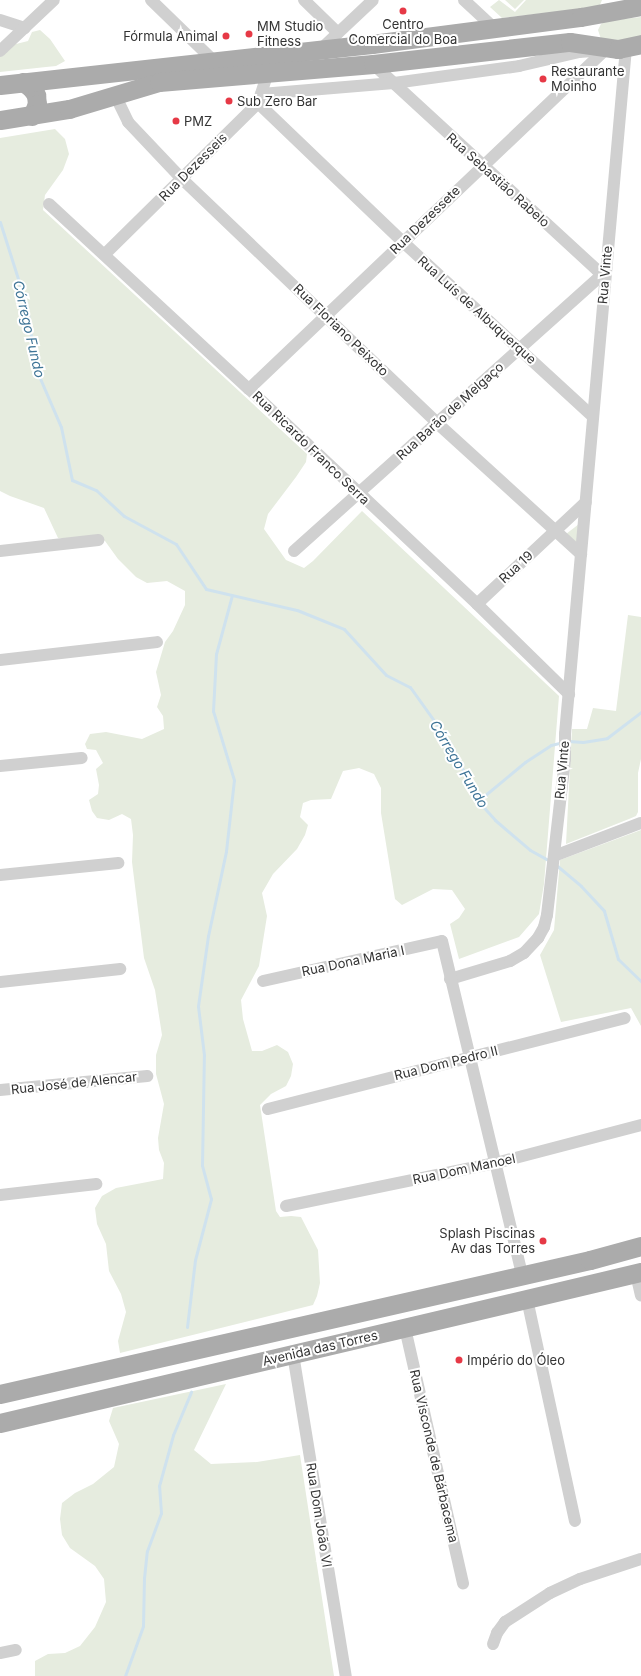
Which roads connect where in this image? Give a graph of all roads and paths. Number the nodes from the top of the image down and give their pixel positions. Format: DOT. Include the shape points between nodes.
graph roads {
  1 [pos="54,0"];
  2 [pos="151,0"];
  3 [pos="304,0"];
  4 [pos="373,0"];
  5 [pos="464,0"];
  6 [pos="641,6"];
  7 [pos="609,11"];
  8 [pos="0,20"];
  9 [pos="25,28"];
  10 [pos="494,28"];
  11 [pos="341,30"];
  12 [pos="363,45"];
  13 [pos="634,46"];
  14 [pos="599,47"];
  15 [pos="321,49"];
  16 [pos="0,51"];
  17 [pos="215,62"];
  18 [pos="373,64"];
  19 [pos="268,72"];
  20 [pos="23,82"];
  21 [pos="394,83"];
  22 [pos="0,85"];
  23 [pos="115,95"];
  24 [pos="260,98"];
  25 [pos="32,116"];
  26 [pos="0,120"];
  27 [pos="482,166"];
  28 [pos="181,178"];
  29 [pos="49,204"];
  30 [pos="403,242"];
  31 [pos="105,254"];
  32 [pos="606,271"];
  33 [pos="326,315"];
  34 [pos="520,348"];
  35 [pos="249,389"];
  36 [pos="594,417"];
  37 [pos="437,423"];
  38 [pos="358,494"];
  39 [pos="586,502"];
  40 [pos="556,530"];
  41 [pos="98,540"];
  42 [pos="0,551"];
  43 [pos="294,551"];
  44 [pos="581,554"];
  45 [pos="477,604"];
  46 [pos="157,642"];
  47 [pos="0,660"];
  48 [pos="569,694"];
  49 [pos="82,758"];
  50 [pos="0,766"];
  51 [pos="641,823"];
  52 [pos="554,858"];
  53 [pos="118,864"];
  54 [pos="0,875"];
  55 [pos="120,969"];
  56 [pos="450,979"];
  57 [pos="264,981"];
  58 [pos="0,982"];
  59 [pos="625,1018"];
  60 [pos="470,1057"];
  61 [pos="147,1076"];
  62 [pos="0,1090"];
  63 [pos="268,1110"];
  64 [pos="641,1125"];
  65 [pos="496,1163"];
  66 [pos="96,1184"];
  67 [pos="0,1195"];
  68 [pos="286,1206"];
  69 [pos="641,1246"];
  70 [pos="590,1260"];
  71 [pos="639,1273"];
  72 [pos="522,1275"];
  73 [pos="564,1290"];
  74 [pos="641,1295"];
  75 [pos="527,1299"];
  76 [pos="405,1328"];
  77 [pos="293,1354"];
  78 [pos="0,1394"];
  79 [pos="0,1423"];
  80 [pos="575,1521"];
  81 [pos="641,1559"];
  82 [pos="463,1584"];
  83 [pos="493,1644"];
  84 [pos="16,1650"];
  85 [pos="0,1653"];
  86 [pos="346,1676"];
  1 -- 9 [label="street"];
  2 -- 17 [label="street"];
  3 -- 11 [label="street"];
  4 -- 11 [label="street"];
  5 -- 10 [label="street"];
  6 -- 7 [label="main road"];
  7 -- 10 [label="main road"];
  7 -- 14 [label="main road" via="592,21 587,33"];
  8 -- 9 [label="street"];
  9 -- 16 [label="street"];
  10 -- 12 [label="main road"];
  11 -- 12 [label="street"];
  11 -- 15 [label="street"];
  12 -- 15 [label="main road"];
  13 -- 14 [label="main road"];
  13 -- 32 [label="street, Rua Vinte"];
  14 -- 18 [label="main road" via="570,42"];
  14 -- 21 [label="street" via="519,66"];
  14 -- 27 [label="street, Rua Dezessete"];
  15 -- 17 [label="main road"];
  17 -- 20 [label="main road"];
  18 -- 19 [label="main road"];
  18 -- 21 [label="street, Rua Sebastião Rabelo"];
  19 -- 23 [label="main road" via="159,82"];
  19 -- 24 [label="street, Rua Dezesseis"];
  20 -- 22 [label="main road"];
  20 -- 25 [label="main road" via="36,95"];
  21 -- 24 [label="street"];
  21 -- 27 [label="street, Rua Sebastião Rabelo"];
  23 -- 25 [label="main road" via="69,109"];
  23 -- 28 [label="street, Rua Floriano Peixoto" via="128,122"];
  24 -- 28 [label="street, Rua Dezesseis"];
  24 -- 30 [label="street, Rua Luís de Albuquerque"];
  25 -- 26 [label="main road"];
  27 -- 30 [label="street, Rua Dezessete"];
  27 -- 32 [label="street, Rua Sebastião Rabelo" via="597,270"];
  28 -- 31 [label="street, Rua Dezesseis"];
  28 -- 33 [label="street, Rua Floriano Peixoto"];
  29 -- 31 [label="street, Rua Ricardo Franco Serra"];
  30 -- 33 [label="street, Rua Dezessete"];
  30 -- 34 [label="street, Rua Luís de Albuquerque"];
  31 -- 35 [label="street, Rua Ricardo Franco Serra"];
  32 -- 34 [label="street, Rua Barão de Melgaço"];
  32 -- 36 [label="street, Rua Vinte"];
  33 -- 35 [label="street, Rua Dezessete"];
  33 -- 37 [label="street, Rua Floriano Peixoto"];
  34 -- 36 [label="street, Rua Luís de Albuquerque"];
  34 -- 37 [label="street, Rua Barão de Melgaço"];
  35 -- 38 [label="street, Rua Ricardo Franco Serra"];
  36 -- 39 [label="street, Rua Vinte"];
  37 -- 38 [label="street, Rua Barão de Melgaço"];
  37 -- 40 [label="street, Rua Floriano Peixoto"];
  38 -- 43 [label="street, Rua Barão de Melgaço"];
  38 -- 45 [label="street, Rua Ricardo Franco Serra"];
  39 -- 40 [label="street"];
  39 -- 44 [label="street, Rua Vinte"];
  40 -- 44 [label="street, Rua Floriano Peixoto"];
  40 -- 45 [label="street, Rua 19"];
  41 -- 42 [label="street"];
  44 -- 48 [label="street, Rua Vinte"];
  45 -- 48 [label="street, Rua Ricardo Franco Serra"];
  46 -- 47 [label="street"];
  48 -- 52 [label="street, Rua Vinte"];
  49 -- 50 [label="street"];
  51 -- 52 [label="street"];
  52 -- 56 [label="street, Rua Vinte" via="547,915 538,938 524,953 510,961"];
  53 -- 54 [label="street"];
  55 -- 58 [label="street"];
  56 -- 57 [label="street, Rua Dona Maria I" via="442,941"];
  56 -- 60 [label="street"];
  59 -- 60 [label="street, Rua Dom Pedro II"];
  60 -- 63 [label="street, Rua Dom Pedro II"];
  60 -- 65 [label="street"];
  61 -- 62 [label="street, Rua José de Alencar"];
  64 -- 65 [label="street, Rua Dom Manoel"];
  65 -- 68 [label="street, Rua Dom Manoel"];
  65 -- 72 [label="street"];
  66 -- 67 [label="street"];
  69 -- 70 [label="main road, Avenida das Torres"];
  70 -- 72 [label="main road, Avenida das Torres"];
  70 -- 73 [label="main road" via="602,1262 604,1274 594,1281"];
  71 -- 73 [label="main road, Avenida das Torres"];
  71 -- 74 [label="street"];
  72 -- 78 [label="main road, Avenida das Torres"];
  73 -- 75 [label="main road, Avenida das Torres"];
  75 -- 76 [label="main road, Avenida das Torres"];
  75 -- 80 [label="street"];
  76 -- 77 [label="main road, Avenida das Torres"];
  76 -- 82 [label="street, Rua Visconde de Bárbacema"];
  77 -- 79 [label="main road, Avenida das Torres"];
  77 -- 86 [label="street, Rua Dom João VI"];
  81 -- 83 [label="street" via="580,1579 550,1593 506,1622 497,1633"];
  84 -- 85 [label="street"];
}
